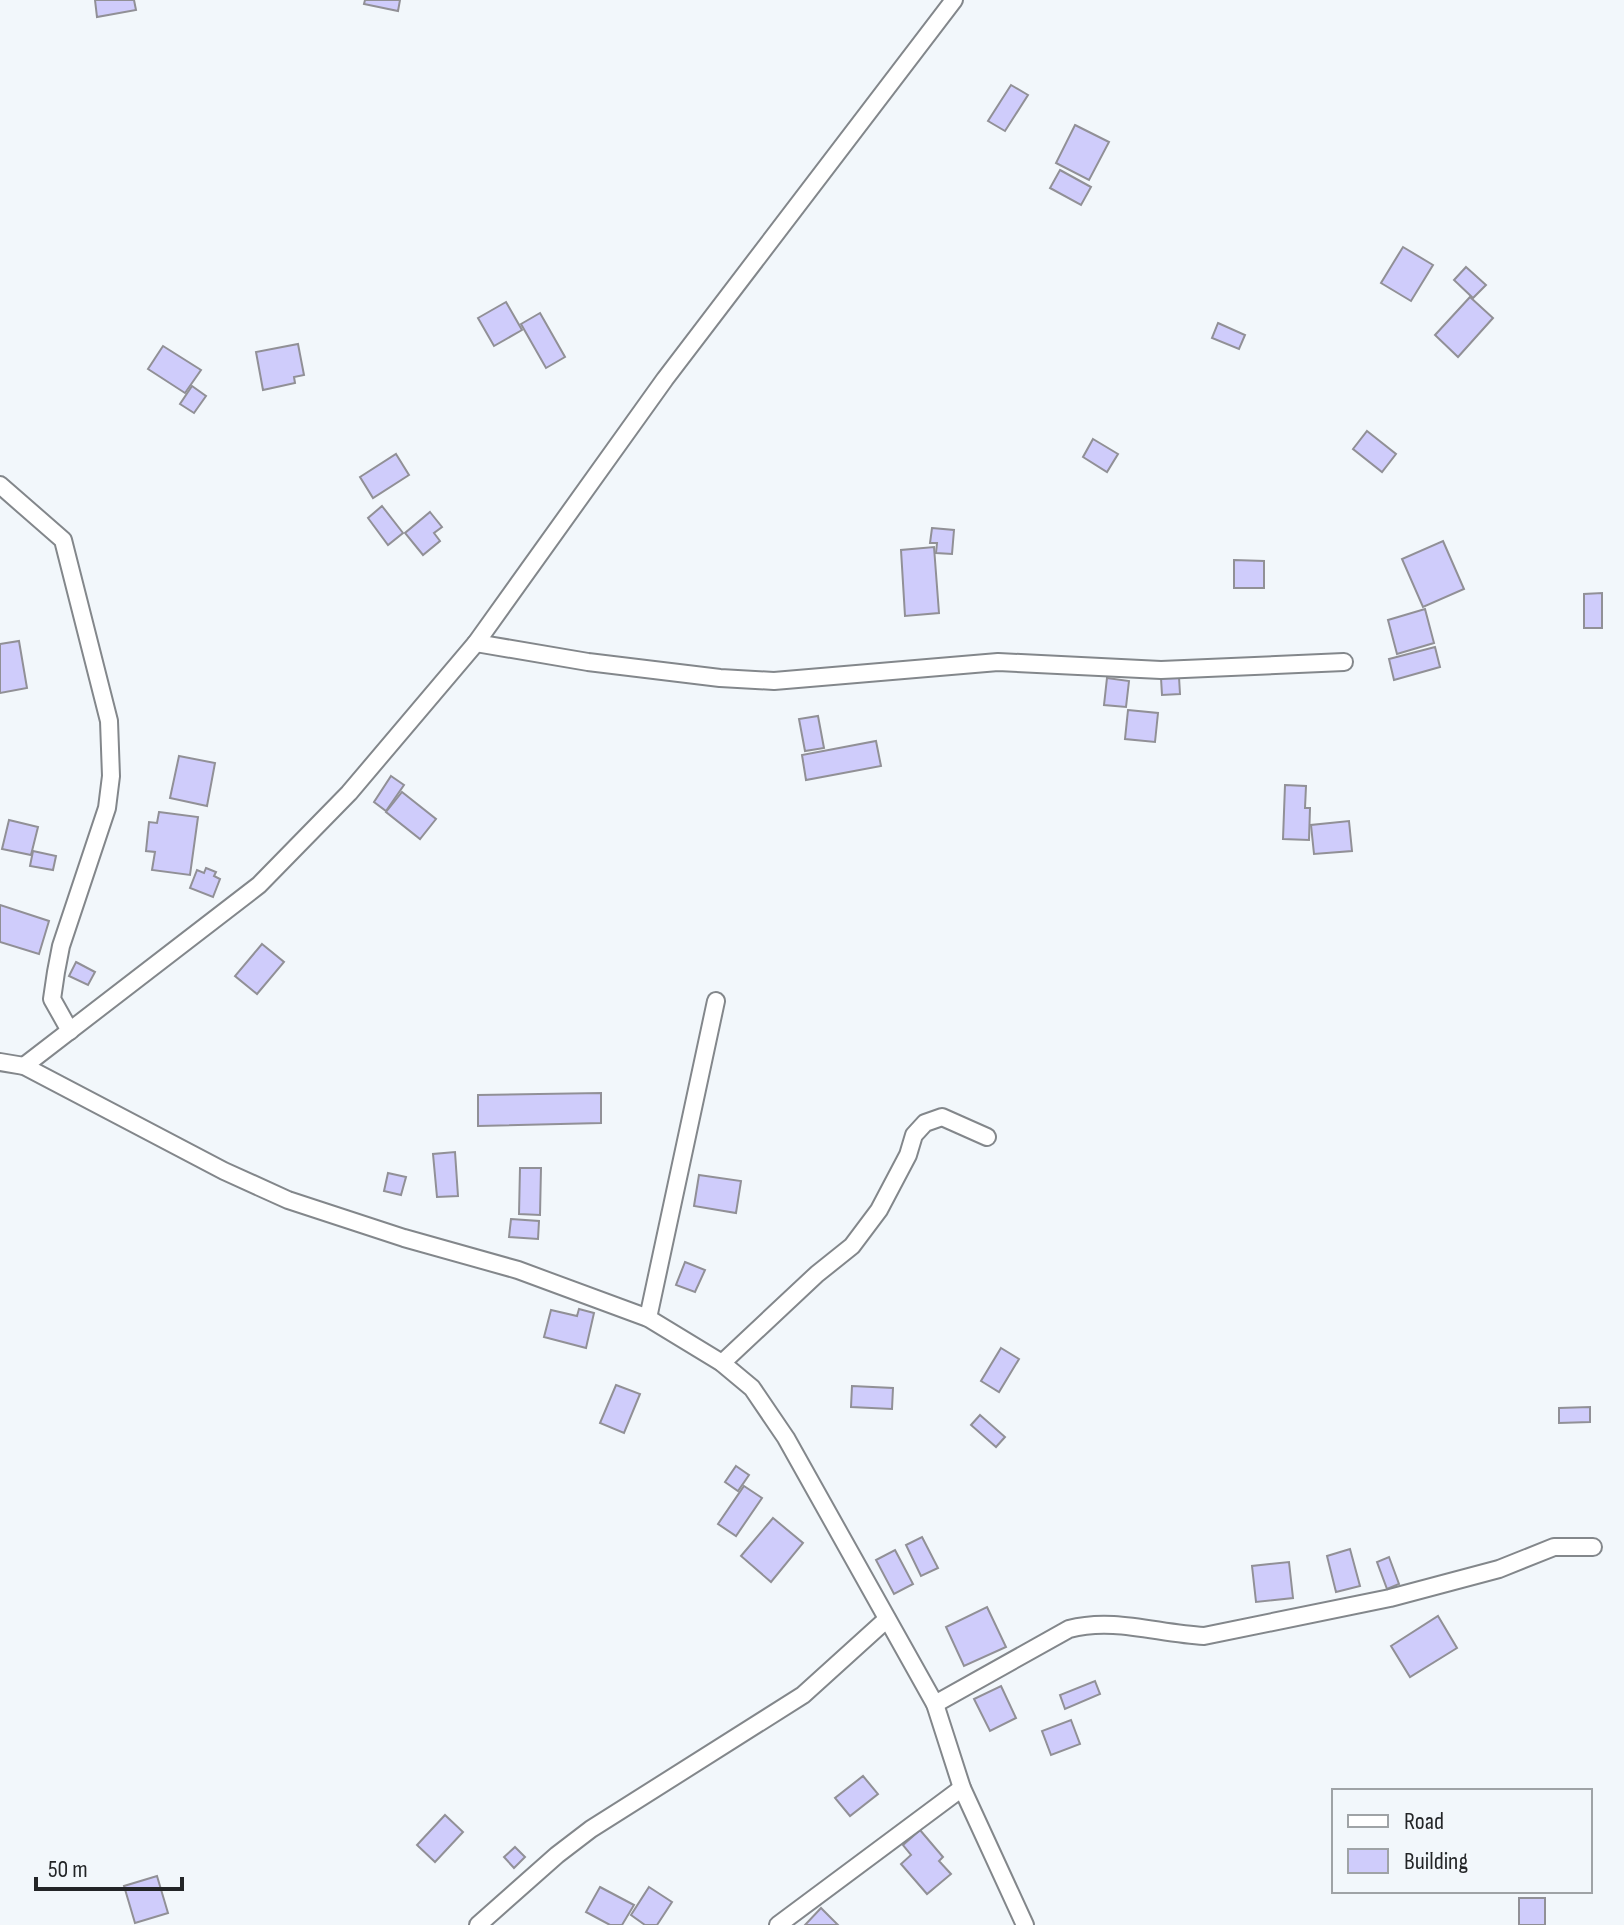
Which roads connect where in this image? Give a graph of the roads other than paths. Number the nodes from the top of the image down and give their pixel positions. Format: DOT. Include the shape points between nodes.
graph roads {
  1 [pos="954,0"];
  2 [pos="0,485"];
  3 [pos="476,643"];
  4 [pos="1344,662"];
  5 [pos="716,1001"];
  6 [pos="70,1031"];
  7 [pos="0,1062"];
  8 [pos="24,1066"];
  9 [pos="987,1137"];
  10 [pos="648,1318"];
  11 [pos="722,1363"];
  12 [pos="1593,1547"];
  13 [pos="887,1619"];
  14 [pos="935,1704"];
  15 [pos="962,1788"];
  16 [pos="478,1925"];
  17 [pos="778,1925"];
  18 [pos="1025,1925"];
  1 -- 3 [label="street" via="665,379"];
  2 -- 6 [label="street" via="63,540 109,721 107,808 61,946 52,999"];
  3 -- 4 [label="street" via="588,662 774,681 998,662 1161,670"];
  3 -- 6 [label="street" via="349,793 259,885"];
  5 -- 10 [label="street"];
  6 -- 8 [label="street"];
  7 -- 8 [label="street"];
  8 -- 10 [label="street" via="288,1200 518,1270"];
  9 -- 11 [label="street" via="942,1117 925,1123 914,1135 879,1210 852,1246"];
  10 -- 11 [label="street"];
  11 -- 13 [label="street" via="752,1388 786,1438"];
  12 -- 14 [label="street" via="1554,1547 1499,1569 1390,1598 1204,1636 1085,1624"];
  13 -- 14 [label="street"];
  13 -- 16 [label="street" via="803,1695 591,1829"];
  14 -- 15 [label="street"];
  15 -- 17 [label="street"];
  15 -- 18 [label="street"];
}
